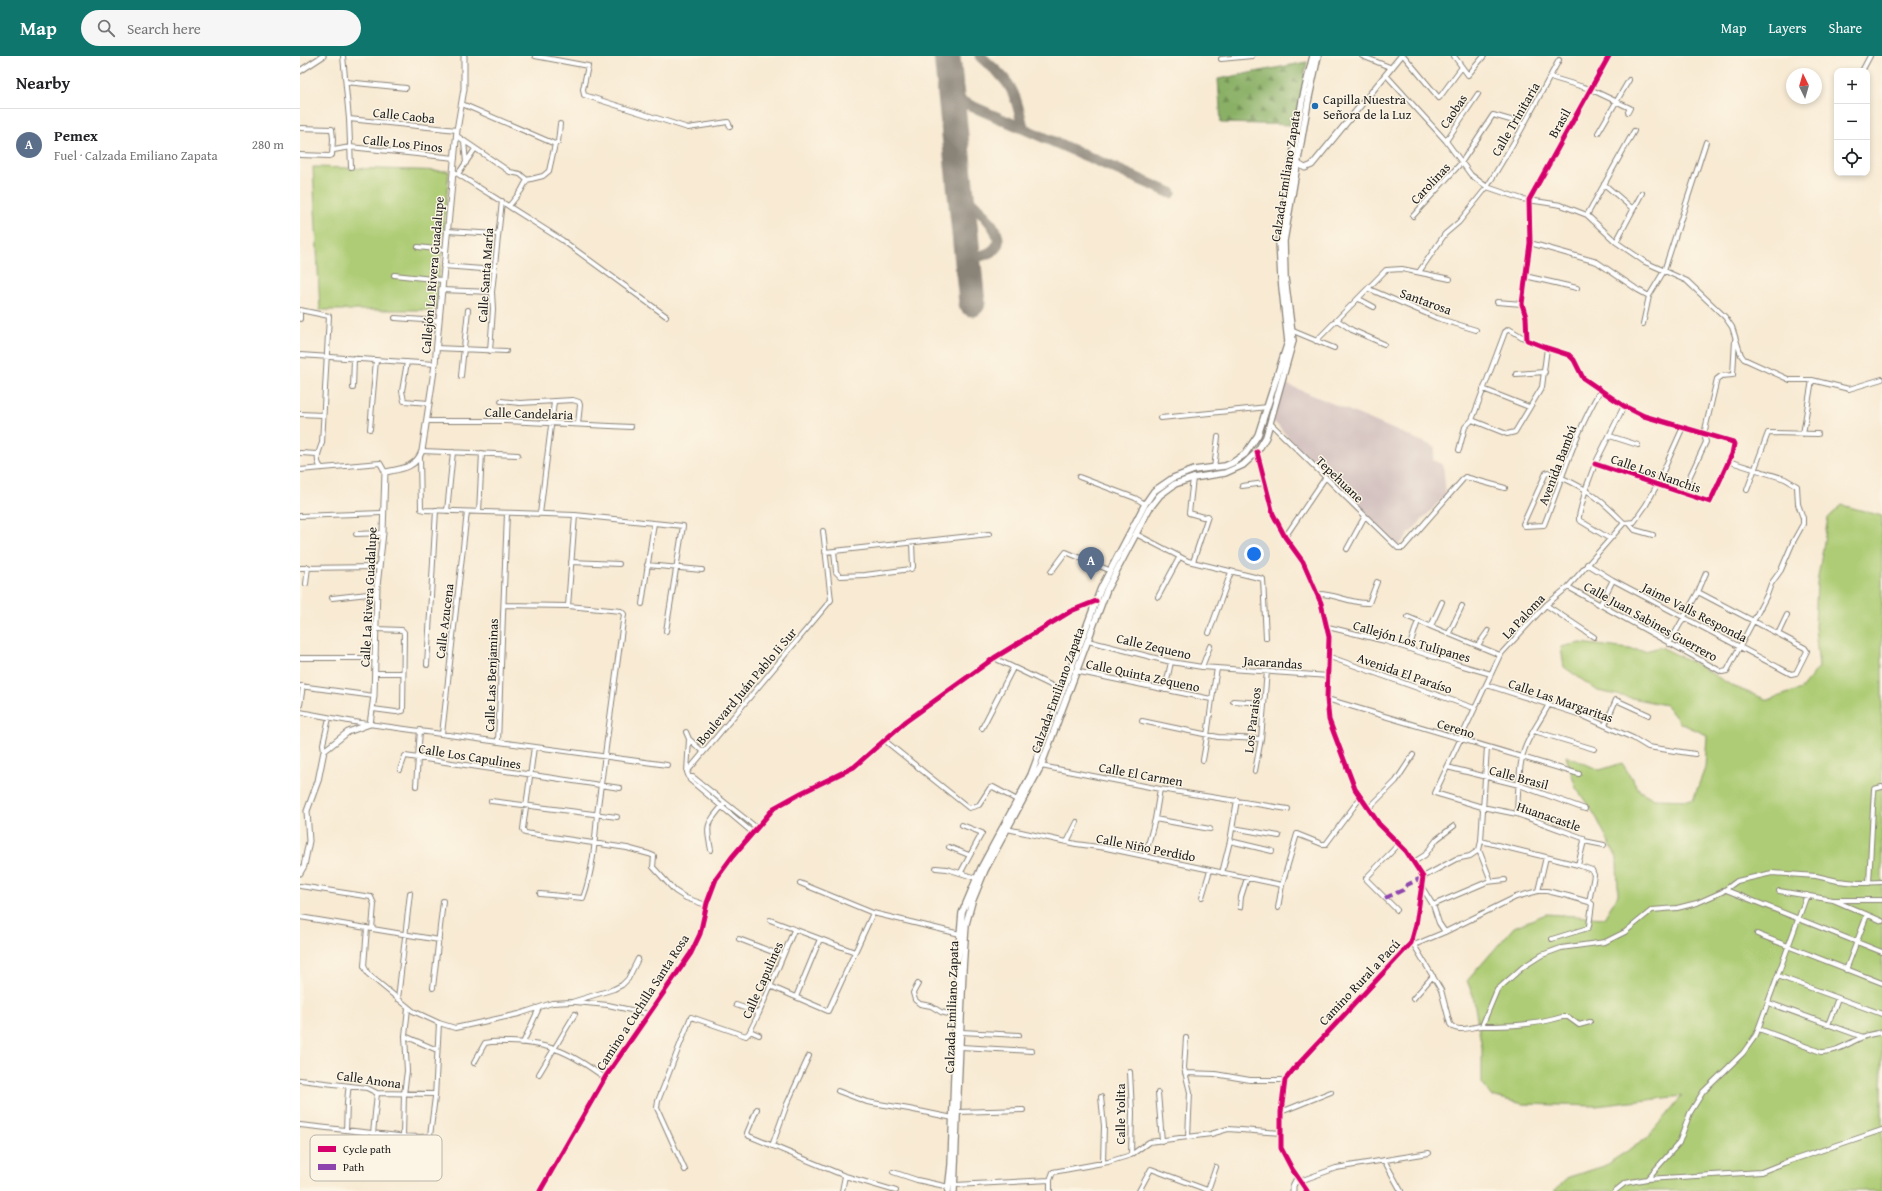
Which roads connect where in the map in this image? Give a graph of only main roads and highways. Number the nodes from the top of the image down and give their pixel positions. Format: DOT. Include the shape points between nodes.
graph roads {
  1 [pos="1313,56"];
  2 [pos="1245,454"];
  3 [pos="1251,459"];
  4 [pos="1074,670"];
  5 [pos="955,1188"];
  6 [pos="949,1189"];
  1 -- 2 [label="main road, Calzada Emiliano Zapata" via="1302,101 1279,241 1280,278 1288,342 1258,435"];
  1 -- 3 [label="main road, Calzada Emiliano Zapata" via="1308,102 1284,240 1285,278 1293,341 1266,437"];
  2 -- 3 [label="main road" via="1246,458"];
  2 -- 4 [label="main road, Calzada Emiliano Zapata" via="1232,463 1194,470 1173,478 1154,491 1109,570 1096,601"];
  3 -- 4 [label="main road, Calzada Emiliano Zapata" via="1225,473 1175,484 1160,495 1149,509 1107,589 1088,641"];
  4 -- 5 [label="main road, Calzada Emiliano Zapata" via="1041,766 978,886 968,914 963,969"];
  4 -- 6 [label="main road, Calzada Emiliano Zapata" via="1063,691 1036,764 976,878 962,913"];
}
